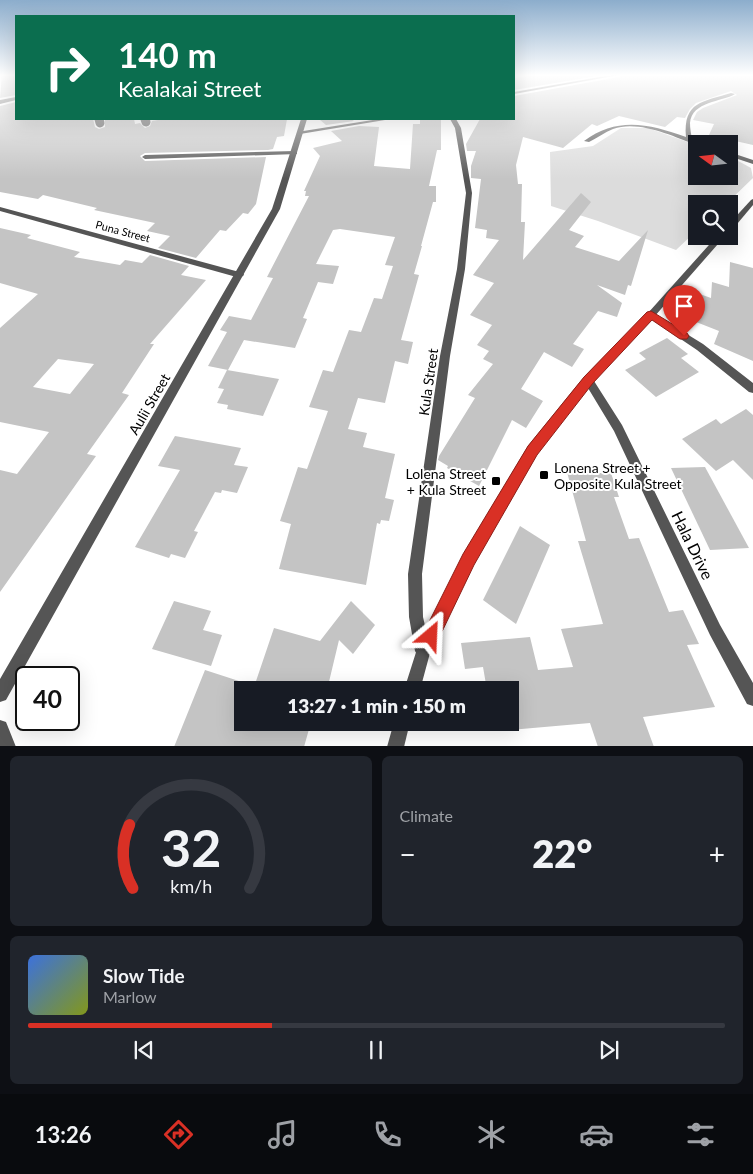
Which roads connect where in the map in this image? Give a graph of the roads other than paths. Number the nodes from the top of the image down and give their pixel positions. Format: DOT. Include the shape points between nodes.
graph roads {
  1 [pos="693,110"];
  2 [pos="304,120"];
  3 [pos="381,120"];
  4 [pos="454,120"];
  5 [pos="300,132"];
  6 [pos="690,135"];
  7 [pos="688,139"];
  8 [pos="587,142"];
  9 [pos="295,153"];
  10 [pos="145,157"];
  11 [pos="738,157"];
  12 [pos="753,162"];
  13 [pos="753,201"];
  14 [pos="0,209"];
  15 [pos="738,218"];
  16 [pos="713,245"];
  17 [pos="240,275"];
  18 [pos="651,315"];
  19 [pos="588,380"];
  20 [pos="753,389"];
  21 [pos="423,651"];
  22 [pos="415,681"];
  23 [pos="0,694"];
  24 [pos="753,698"];
  25 [pos="0,728"];
  26 [pos="399,731"];
  27 [pos="8,746"];
  28 [pos="395,746"];
  1 -- 6 [label="street" via="688,120"];
  2 -- 5 [label="street, Aulii Street"];
  3 -- 5 [label="street"];
  4 -- 21 [label="street, Kula Street" via="458,128 469,193 461,269 445,356 415,574 416,617"];
  5 -- 9 [label="street, Aulii Street"];
  7 -- 8 [label="street" via="636,126 613,128"];
  9 -- 10 [label="street"];
  9 -- 17 [label="street, Aulii Street" via="276,209"];
  11 -- 12 [label="street"];
  13 -- 15 [label="street"];
  14 -- 17 [label="street, Puna Street"];
  16 -- 18 [label="street"];
  17 -- 23 [label="street, Aulii Street"];
  18 -- 19 [label="street"];
  18 -- 20 [label="street" via="700,347"];
  19 -- 21 [label="street" via="527,459 468,560"];
  19 -- 24 [label="street, Hala Drive" via="618,428 714,630"];
  21 -- 22 [label="street"];
  25 -- 27 [label="street"];
  26 -- 28 [label="street"];
}
